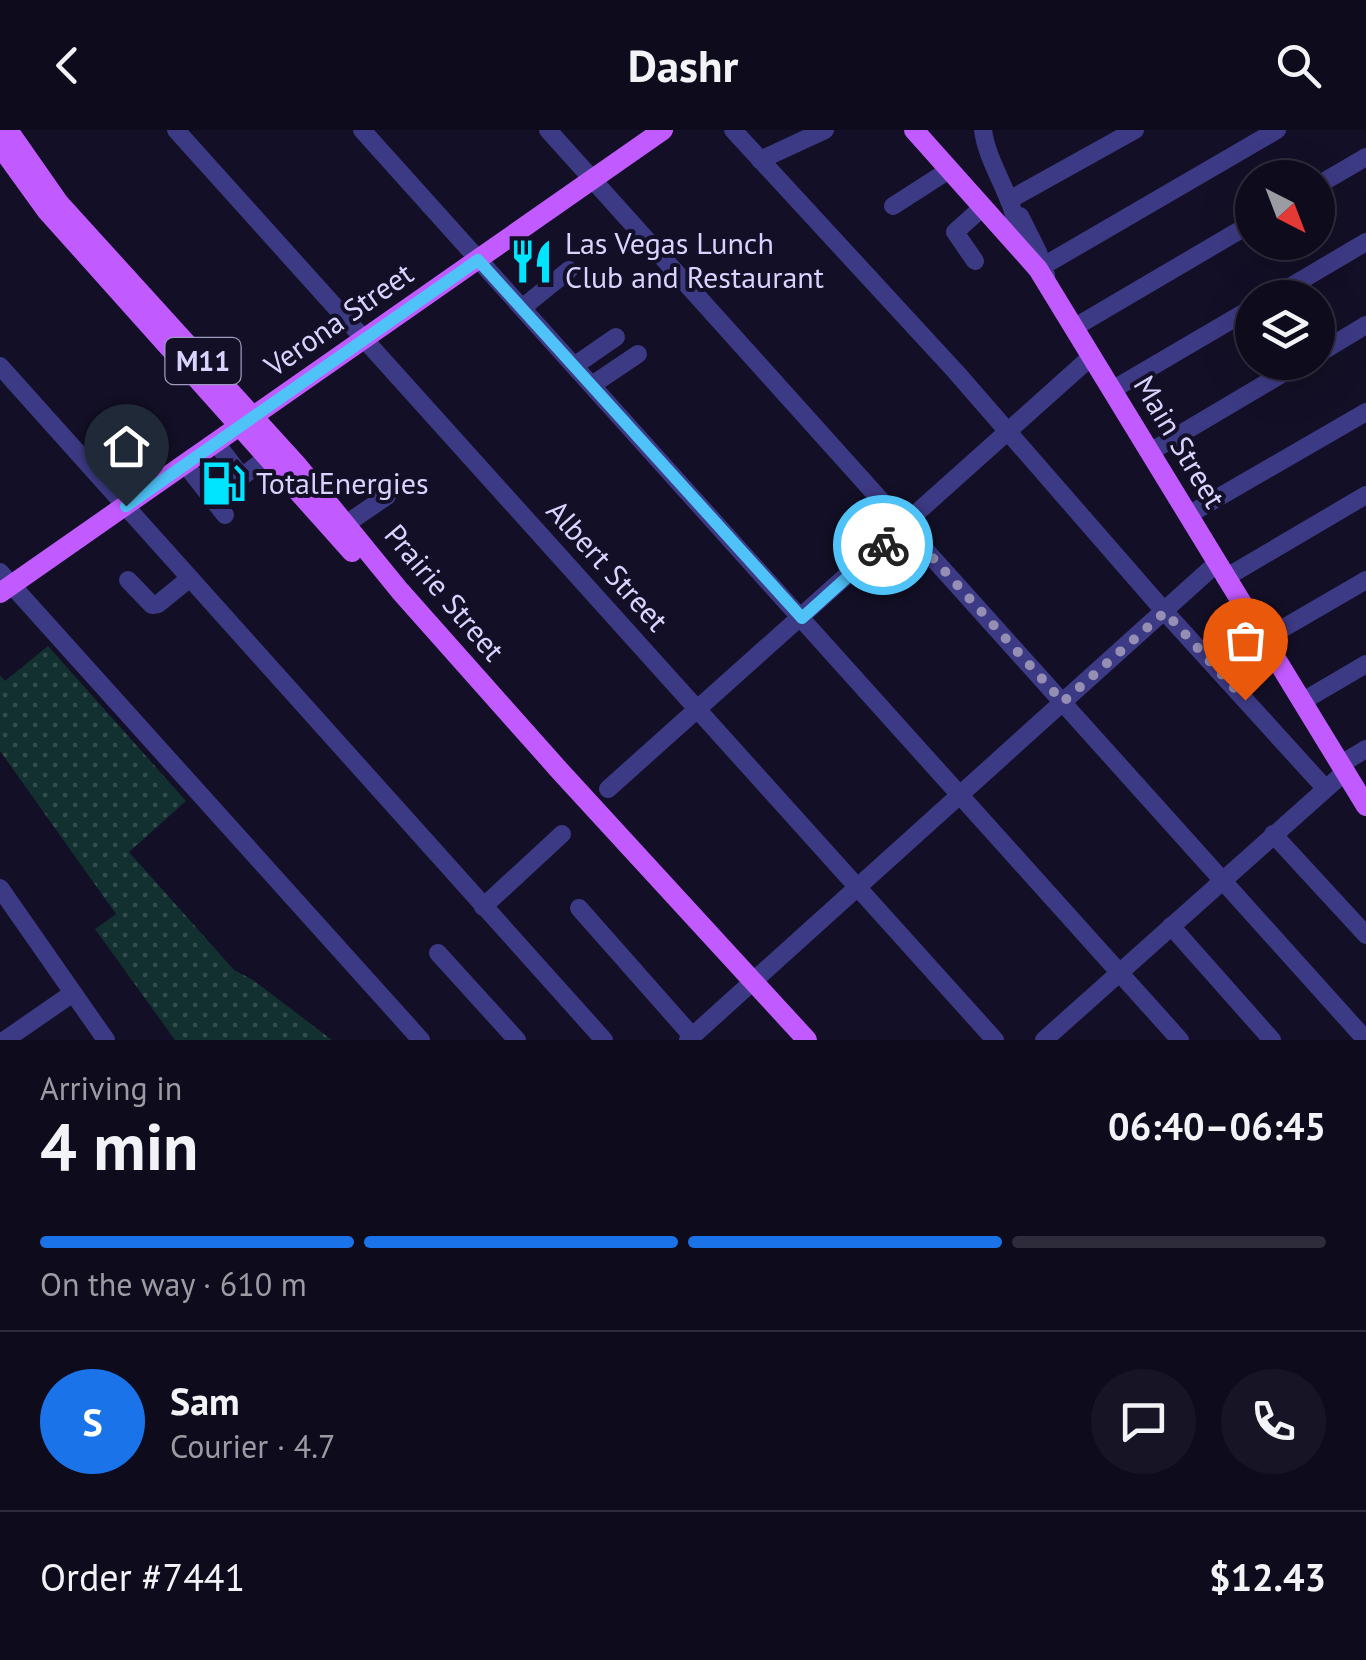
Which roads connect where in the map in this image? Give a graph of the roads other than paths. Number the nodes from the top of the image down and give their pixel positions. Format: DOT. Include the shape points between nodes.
graph roads {
  1 [pos="8,130"];
  2 [pos="176,130"];
  3 [pos="362,130"];
  4 [pos="548,130"];
  5 [pos="663,130"];
  6 [pos="733,130"];
  7 [pos="824,130"];
  8 [pos="914,130"];
  9 [pos="1135,130"];
  10 [pos="1277,130"];
  11 [pos="988,133"];
  12 [pos="0,146"];
  13 [pos="1366,157"];
  14 [pos="760,160"];
  15 [pos="949,170"];
  16 [pos="1335,176"];
  17 [pos="593,179"];
  18 [pos="1010,202"];
  19 [pos="893,206"];
  20 [pos="982,207"];
  21 [pos="1235,233"];
  22 [pos="1366,242"];
  23 [pos="1016,245"];
  24 [pos="478,260"];
  25 [pos="975,261"];
  26 [pos="1040,268"];
  27 [pos="569,270"];
  28 [pos="1302,280"];
  29 [pos="522,308"];
  30 [pos="1235,318"];
  31 [pos="1366,325"];
  32 [pos="1075,326"];
  33 [pos="616,337"];
  34 [pos="364,339"];
  35 [pos="1335,344"];
  36 [pos="640,356"];
  37 [pos="1092,356"];
  38 [pos="0,366"];
  39 [pos="574,366"];
  40 [pos="1272,380"];
  41 [pos="593,387"];
  42 [pos="1112,390"];
  43 [pos="1366,412"];
  44 [pos="247,421"];
  45 [pos="1008,434"];
  46 [pos="216,443"];
  47 [pos="1150,452"];
  48 [pos="268,457"];
  49 [pos="185,464"];
  50 [pos="242,477"];
  51 [pos="1366,495"];
  52 [pos="388,496"];
  53 [pos="212,499"];
  54 [pos="126,506"];
  55 [pos="224,515"];
  56 [pos="1188,515"];
  57 [pos="346,524"];
  58 [pos="904,526"];
  59 [pos="1221,571"];
  60 [pos="190,578"];
  61 [pos="128,580"];
  62 [pos="1366,580"];
  63 [pos="4,583"];
  64 [pos="1165,612"];
  65 [pos="802,618"];
  66 [pos="1264,640"];
  67 [pos="1366,664"];
  68 [pos="1303,701"];
  69 [pos="1063,702"];
  70 [pos="698,710"];
  71 [pos="1366,749"];
  72 [pos="1344,767"];
  73 [pos="1325,788"];
  74 [pos="608,790"];
  75 [pos="960,795"];
  76 [pos="1366,806"];
  77 [pos="562,834"];
  78 [pos="1273,834"];
  79 [pos="1222,880"];
  80 [pos="0,888"];
  81 [pos="858,888"];
  82 [pos="484,906"];
  83 [pos="579,908"];
  84 [pos="1170,926"];
  85 [pos="1366,935"];
  86 [pos="438,953"];
  87 [pos="1119,972"];
  88 [pos="749,985"];
  89 [pos="73,992"];
  90 [pos="690,1038"];
  91 [pos="6,1040"];
  92 [pos="106,1040"];
  93 [pos="420,1040"];
  94 [pos="517,1040"];
  95 [pos="604,1040"];
  96 [pos="790,1040"];
  97 [pos="807,1040"];
  98 [pos="995,1040"];
  99 [pos="1044,1040"];
  100 [pos="1180,1040"];
  101 [pos="1272,1040"];
  102 [pos="1366,1040"];
  1 -- 44 [label="main road, Prairie Street / M11" via="59,203"];
  2 -- 34 [label="street, Albert Street"];
  3 -- 24 [label="street"];
  4 -- 17 [label="street"];
  5 -- 17 [label="main road, Verona Street"];
  6 -- 14 [label="street"];
  7 -- 14 [label="street"];
  8 -- 15 [label="main road, Main Street"];
  9 -- 18 [label="street"];
  10 -- 26 [label="street"];
  11 -- 18 [label="street" via="990,165"];
  12 -- 44 [label="main road, Prairie Street / M11" via="46,210"];
  13 -- 16 [label="street"];
  14 -- 45 [label="street"];
  15 -- 19 [label="street"];
  15 -- 20 [label="main road, Main Street"];
  17 -- 24 [label="main road, Verona Street"];
  17 -- 58 [label="street"];
  18 -- 23 [label="street"];
  18 -- 26 [label="street"];
  20 -- 23 [label="main road, Main Street"];
  20 -- 25 [label="street" via="955,232"];
  21 -- 32 [label="street"];
  22 -- 28 [label="street"];
  23 -- 26 [label="main road, Main Street"];
  24 -- 29 [label="street"];
  24 -- 34 [label="main road, Verona Street"];
  26 -- 32 [label="main road, Main Street"];
  27 -- 29 [label="street"];
  29 -- 39 [label="street"];
  30 -- 42 [label="street"];
  31 -- 35 [label="street"];
  32 -- 37 [label="main road, Main Street"];
  33 -- 39 [label="street"];
  34 -- 44 [label="main road, Verona Street"];
  34 -- 70 [label="street, Albert Street"];
  36 -- 41 [label="street"];
  37 -- 42 [label="main road, Main Street"];
  37 -- 45 [label="street"];
  38 -- 54 [label="street"];
  39 -- 41 [label="street"];
  40 -- 47 [label="street"];
  41 -- 65 [label="street"];
  42 -- 47 [label="main road, Main Street"];
  43 -- 56 [label="street"];
  44 -- 46 [label="main road, Verona Street"];
  44 -- 48 [label="main road, Prairie Street / M11"];
  44 -- 57 [label="main road, Prairie Street / M11"];
  45 -- 58 [label="street"];
  45 -- 64 [label="street"];
  46 -- 49 [label="main road, Verona Street"];
  46 -- 50 [label="street"];
  47 -- 56 [label="main road, Main Street"];
  48 -- 50 [label="street"];
  48 -- 88 [label="main road, Prairie Street / M11"];
  49 -- 53 [label="street"];
  49 -- 54 [label="main road, Verona Street"];
  50 -- 53 [label="street"];
  51 -- 59 [label="street"];
  52 -- 57 [label="street"];
  53 -- 55 [label="street"];
  54 -- 60 [label="street"];
  54 -- 63 [label="main road, Verona Street"];
  56 -- 59 [label="main road, Main Street"];
  57 -- 88 [label="main road, Prairie Street / M11"];
  58 -- 65 [label="street"];
  58 -- 69 [label="street"];
  59 -- 64 [label="street"];
  59 -- 66 [label="main road, Main Street"];
  60 -- 61 [label="street" via="152,605"];
  60 -- 82 [label="street"];
  62 -- 66 [label="street"];
  63 -- 93 [label="street"];
  64 -- 69 [label="street"];
  64 -- 73 [label="street"];
  65 -- 70 [label="street"];
  65 -- 75 [label="street"];
  66 -- 68 [label="main road, Main Street"];
  67 -- 68 [label="street"];
  68 -- 72 [label="main road, Main Street"];
  69 -- 75 [label="street"];
  69 -- 79 [label="street"];
  70 -- 74 [label="street"];
  70 -- 81 [label="street, Albert Street"];
  71 -- 72 [label="street"];
  72 -- 73 [label="street"];
  72 -- 76 [label="main road, Main Street"];
  73 -- 78 [label="street"];
  75 -- 81 [label="street"];
  75 -- 87 [label="street"];
  77 -- 82 [label="street"];
  78 -- 79 [label="street"];
  78 -- 85 [label="street"];
  79 -- 84 [label="street"];
  79 -- 102 [label="street"];
  80 -- 89 [label="street"];
  81 -- 88 [label="street"];
  81 -- 98 [label="street, Albert Street"];
  82 -- 95 [label="street"];
  83 -- 90 [label="street"];
  84 -- 87 [label="street"];
  84 -- 101 [label="street"];
  86 -- 94 [label="street"];
  87 -- 99 [label="street"];
  87 -- 100 [label="street"];
  88 -- 90 [label="street"];
  88 -- 96 [label="main road, Prairie Street / M11"];
  88 -- 97 [label="main road, Prairie Street / M11"];
  89 -- 91 [label="street"];
  89 -- 92 [label="street"];
}
